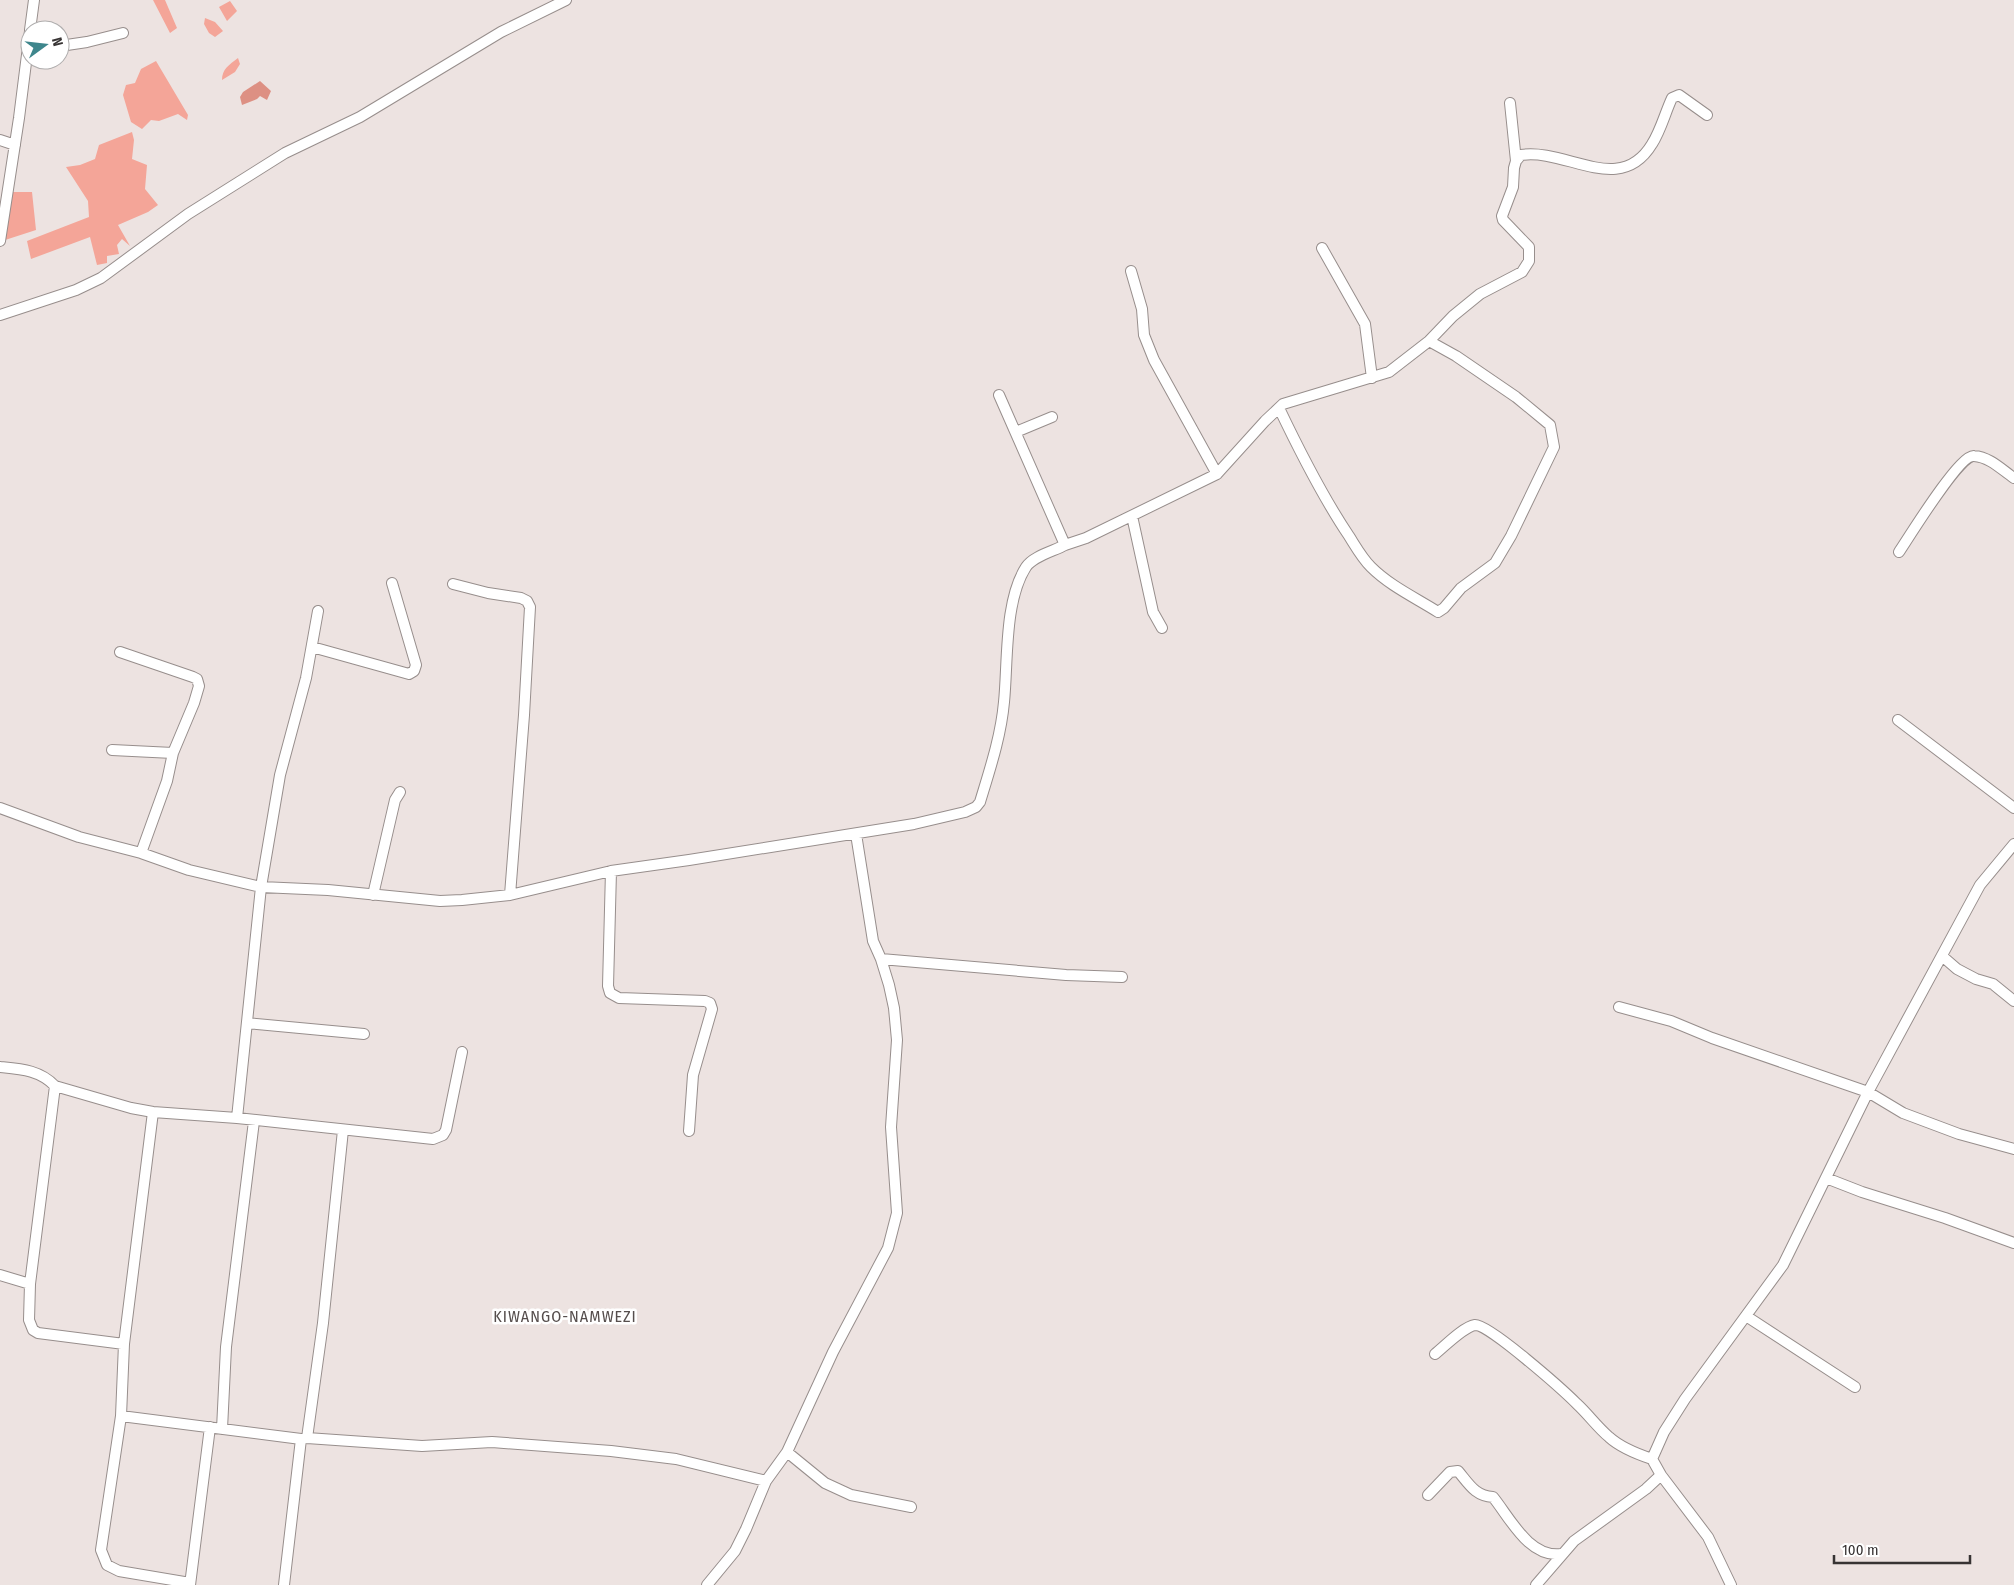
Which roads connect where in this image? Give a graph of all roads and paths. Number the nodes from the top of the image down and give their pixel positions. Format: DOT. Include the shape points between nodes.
graph roads {
  1 [pos="34,0"];
  2 [pos="566,0"];
  3 [pos="31,20"];
  4 [pos="123,33"];
  5 [pos="70,45"];
  6 [pos="26,70"];
  7 [pos="1510,103"];
  8 [pos="1707,115"];
  9 [pos="0,140"];
  10 [pos="15,145"];
  11 [pos="1516,161"];
  12 [pos="0,241"];
  13 [pos="1322,248"];
  14 [pos="1131,271"];
  15 [pos="0,315"];
  16 [pos="1428,341"];
  17 [pos="1372,378"];
  18 [pos="999,395"];
  19 [pos="1279,408"];
  20 [pos="1052,417"];
  21 [pos="1016,432"];
  22 [pos="1217,474"];
  23 [pos="2014,478"];
  24 [pos="1132,516"];
  25 [pos="1065,545"];
  26 [pos="1899,552"];
  27 [pos="392,583"];
  28 [pos="453,584"];
  29 [pos="318,611"];
  30 [pos="1162,628"];
  31 [pos="312,647"];
  32 [pos="120,652"];
  33 [pos="1898,720"];
  34 [pos="112,750"];
  35 [pos="173,753"];
  36 [pos="400,792"];
  37 [pos="0,808"];
  38 [pos="2014,808"];
  39 [pos="856,834"];
  40 [pos="2014,844"];
  41 [pos="141,853"];
  42 [pos="611,871"];
  43 [pos="261,887"];
  44 [pos="373,895"];
  45 [pos="510,895"];
  46 [pos="1942,956"];
  47 [pos="881,959"];
  48 [pos="1122,977"];
  49 [pos="2014,1001"];
  50 [pos="1619,1006"];
  51 [pos="247,1023"];
  52 [pos="364,1034"];
  53 [pos="462,1052"];
  54 [pos="0,1067"];
  55 [pos="55,1086"];
  56 [pos="1868,1092"];
  57 [pos="153,1112"];
  58 [pos="237,1118"];
  59 [pos="254,1121"];
  60 [pos="343,1130"];
  61 [pos="689,1131"];
  62 [pos="2014,1149"];
  63 [pos="1826,1178"];
  64 [pos="2014,1243"];
  65 [pos="0,1275"];
  66 [pos="30,1284"];
  67 [pos="1746,1316"];
  68 [pos="124,1344"];
  69 [pos="1435,1354"];
  70 [pos="1855,1387"];
  71 [pos="120,1416"];
  72 [pos="210,1427"];
  73 [pos="222,1429"];
  74 [pos="304,1439"];
  75 [pos="787,1452"];
  76 [pos="1652,1459"];
  77 [pos="1661,1476"];
  78 [pos="766,1481"];
  79 [pos="1428,1495"];
  80 [pos="911,1507"];
  81 [pos="1561,1554"];
  82 [pos="190,1584"];
  83 [pos="284,1585"];
  84 [pos="707,1585"];
  85 [pos="1536,1585"];
  86 [pos="1731,1585"];
  1 -- 3 [label="street"];
  2 -- 15 [label="street" via="501,32 360,117 285,153 188,214 101,278 76,290"];
  4 -- 5 [label="street"];
  6 -- 10 [label="street"];
  7 -- 11 [label="street"];
  8 -- 11 [label="street" via="1679,95 1672,98 1652,144 1638,162 1614,170 1561,157 1521,155"];
  9 -- 10 [label="street"];
  10 -- 12 [label="street"];
  11 -- 16 [label="street" via="1513,187 1502,216 1529,247 1528,264 1522,272 1480,294"];
  13 -- 17 [label="street" via="1365,324"];
  14 -- 22 [label="street" via="1142,310 1144,335 1154,360"];
  16 -- 17 [label="street" via="1389,372"];
  16 -- 19 [label="street" via="1516,397 1550,426 1554,447 1495,563 1460,588 1438,612 1398,588 1364,560 1332,512"];
  17 -- 19 [label="street" via="1283,404"];
  18 -- 21 [label="street"];
  19 -- 22 [label="street"];
  20 -- 21 [label="street"];
  21 -- 25 [label="street"];
  22 -- 24 [label="street"];
  23 -- 26 [label="street" via="1990,460 1973,455 1968,457 1954,471"];
  24 -- 25 [label="street"];
  24 -- 30 [label="street" via="1153,612"];
  25 -- 39 [label="street" via="1029,563 1020,580 1008,639 1004,703 980,802 965,812"];
  27 -- 31 [label="street" via="416,665 414,671 409,674"];
  28 -- 45 [label="street" via="521,598 530,607"];
  29 -- 31 [label="street"];
  31 -- 43 [label="street" via="280,775"];
  32 -- 35 [label="street" via="197,679 199,686 194,703"];
  33 -- 38 [label="street"];
  34 -- 35 [label="street"];
  35 -- 41 [label="street" via="167,781"];
  36 -- 44 [label="street" via="395,800"];
  37 -- 41 [label="street" via="79,837"];
  39 -- 42 [label="street"];
  39 -- 47 [label="street" via="873,941"];
  40 -- 46 [label="street" via="1980,885"];
  41 -- 43 [label="street" via="189,870"];
  42 -- 45 [label="street"];
  42 -- 61 [label="street" via="610,993 619,998 705,1001 712,1009 693,1075"];
  43 -- 44 [label="street"];
  43 -- 51 [label="street"];
  44 -- 45 [label="street" via="440,901"];
  46 -- 49 [label="street" via="1957,969 1993,984"];
  46 -- 56 [label="street"];
  47 -- 48 [label="street"];
  47 -- 75 [label="street" via="894,1008 897,1040 891,1127 897,1213 888,1248"];
  50 -- 56 [label="street" via="1671,1021"];
  51 -- 52 [label="street"];
  51 -- 58 [label="street"];
  53 -- 60 [label="street" via="446,1130 439,1137"];
  54 -- 55 [label="street" via="21,1068 40,1074"];
  55 -- 57 [label="street"];
  55 -- 66 [label="street"];
  56 -- 62 [label="street" via="1903,1113 1959,1134"];
  56 -- 63 [label="street"];
  57 -- 58 [label="street"];
  57 -- 68 [label="street"];
  58 -- 59 [label="street"];
  59 -- 60 [label="street"];
  59 -- 73 [label="street" via="226,1347"];
  60 -- 74 [label="street" via="323,1323"];
  63 -- 64 [label="street"];
  63 -- 67 [label="street" via="1783,1265"];
  65 -- 66 [label="street"];
  66 -- 68 [label="street" via="28,1320 33,1330"];
  67 -- 70 [label="street"];
  67 -- 76 [label="street" via="1685,1399"];
  68 -- 71 [label="street"];
  69 -- 76 [label="street" via="1472,1326 1480,1326 1497,1335 1553,1382 1609,1437 1629,1451"];
  71 -- 72 [label="street"];
  71 -- 82 [label="street" via="101,1542 102,1558 107,1565 119,1571"];
  72 -- 73 [label="street"];
  72 -- 82 [label="street"];
  73 -- 74 [label="street"];
  74 -- 78 [label="street" via="422,1446 492,1442 611,1451 676,1459"];
  74 -- 83 [label="street"];
  75 -- 78 [label="street"];
  75 -- 80 [label="street" via="825,1482 851,1495"];
  76 -- 77 [label="street"];
  77 -- 81 [label="street"];
  77 -- 86 [label="street" via="1708,1537"];
  78 -- 84 [label="street" via="735,1551"];
  79 -- 81 [label="street" via="1450,1472 1458,1471 1474,1490 1483,1496 1493,1497 1522,1538 1544,1552"];
  81 -- 85 [label="street"];
}
